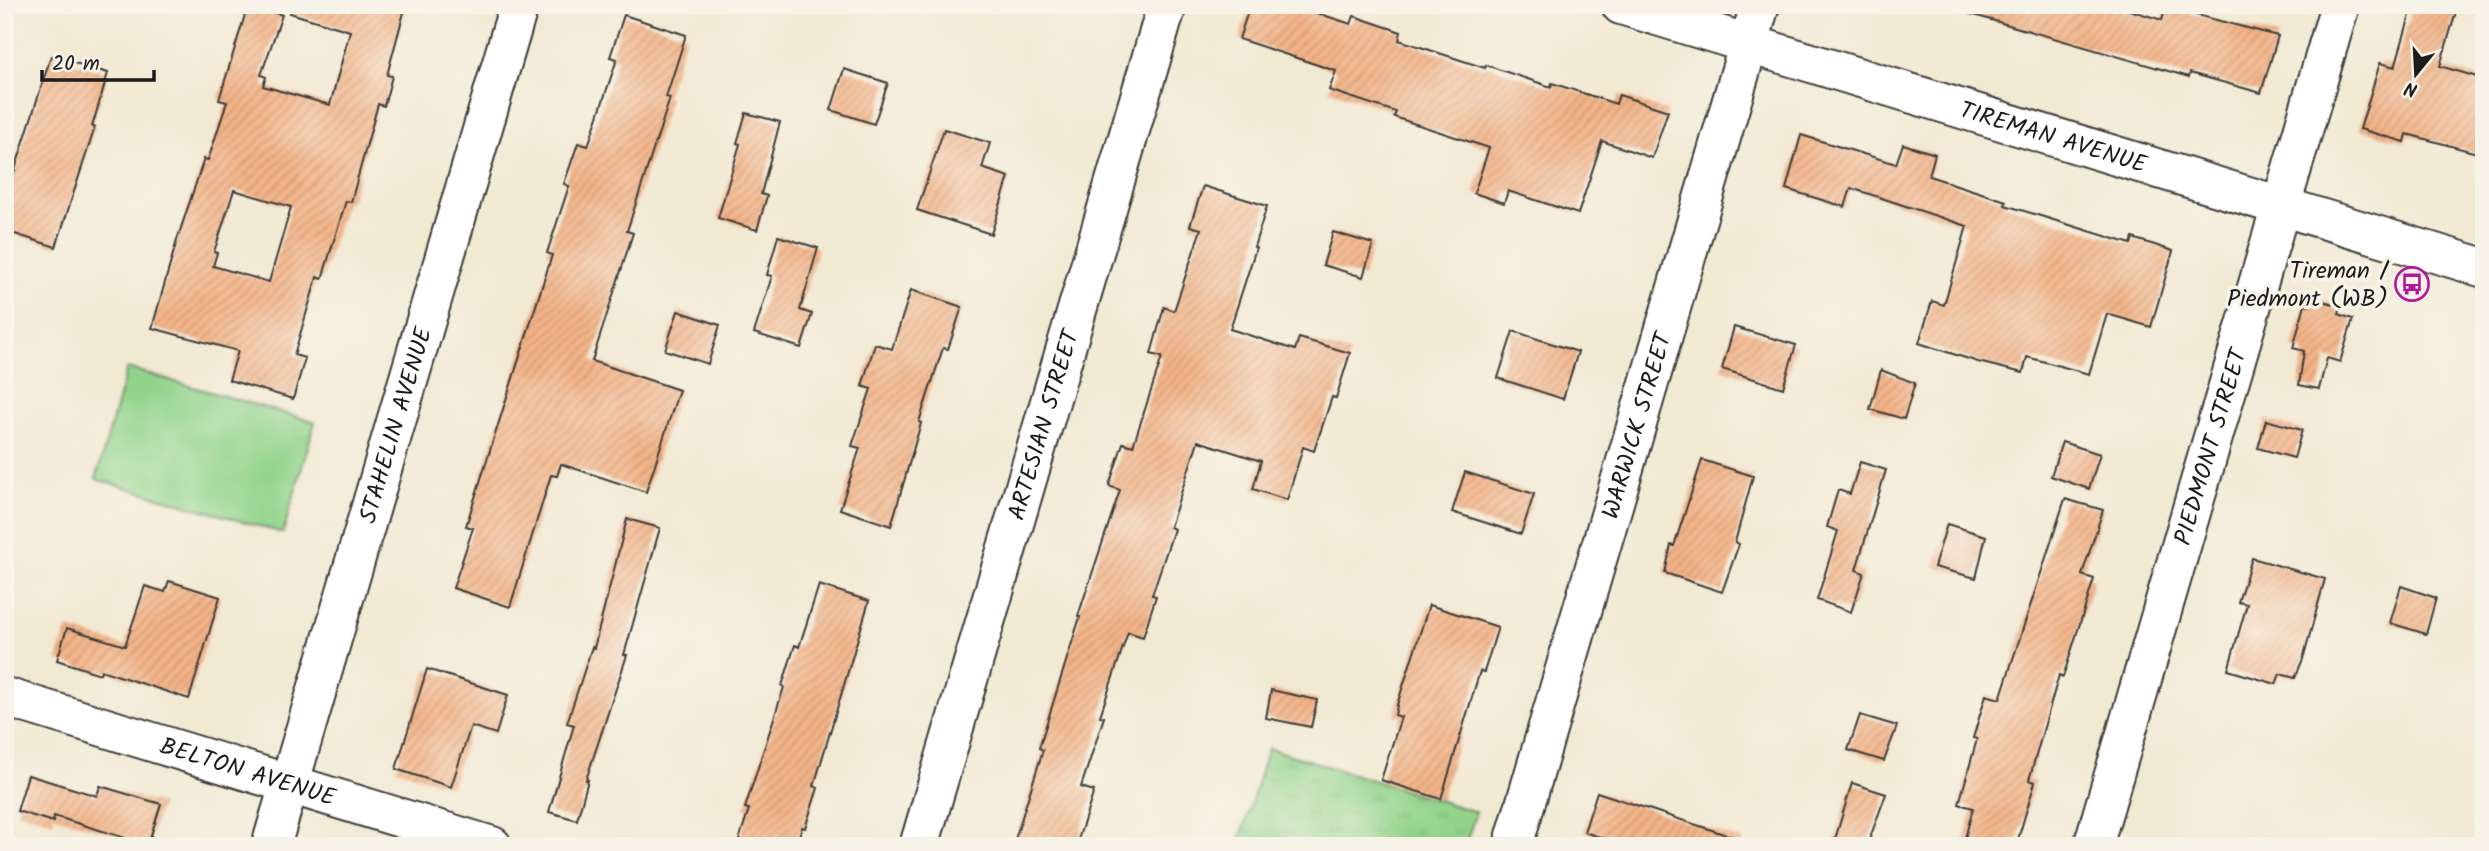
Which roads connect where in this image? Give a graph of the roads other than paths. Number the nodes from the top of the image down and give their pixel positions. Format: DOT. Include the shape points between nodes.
graph roads {
  1 [pos="519,5"];
  2 [pos="1167,5"];
  3 [pos="1620,5"];
  4 [pos="1760,5"];
  5 [pos="2340,5"];
  6 [pos="1749,44"];
  7 [pos="2281,206"];
  8 [pos="2484,268"];
  9 [pos="5,697"];
  10 [pos="290,783"];
  11 [pos="271,846"];
  12 [pos="492,846"];
  13 [pos="919,846"];
  14 [pos="1513,846"];
  15 [pos="2093,846"];
  1 -- 10 [label="street, STAHELIN AVENUE"];
  2 -- 13 [label="street, ARTESIAN STREET"];
  3 -- 6 [label="street, TIREMAN AVENUE"];
  4 -- 6 [label="street, WARWICK STREET"];
  5 -- 7 [label="street, PIEDMONT STREET"];
  6 -- 7 [label="street, TIREMAN AVENUE"];
  6 -- 14 [label="street, WARWICK STREET"];
  7 -- 8 [label="street, TIREMAN AVENUE"];
  7 -- 15 [label="street, PIEDMONT STREET"];
  9 -- 10 [label="street, BELTON AVENUE"];
  10 -- 11 [label="street, STAHELIN AVENUE"];
  10 -- 12 [label="street, BELTON AVENUE"];
}
